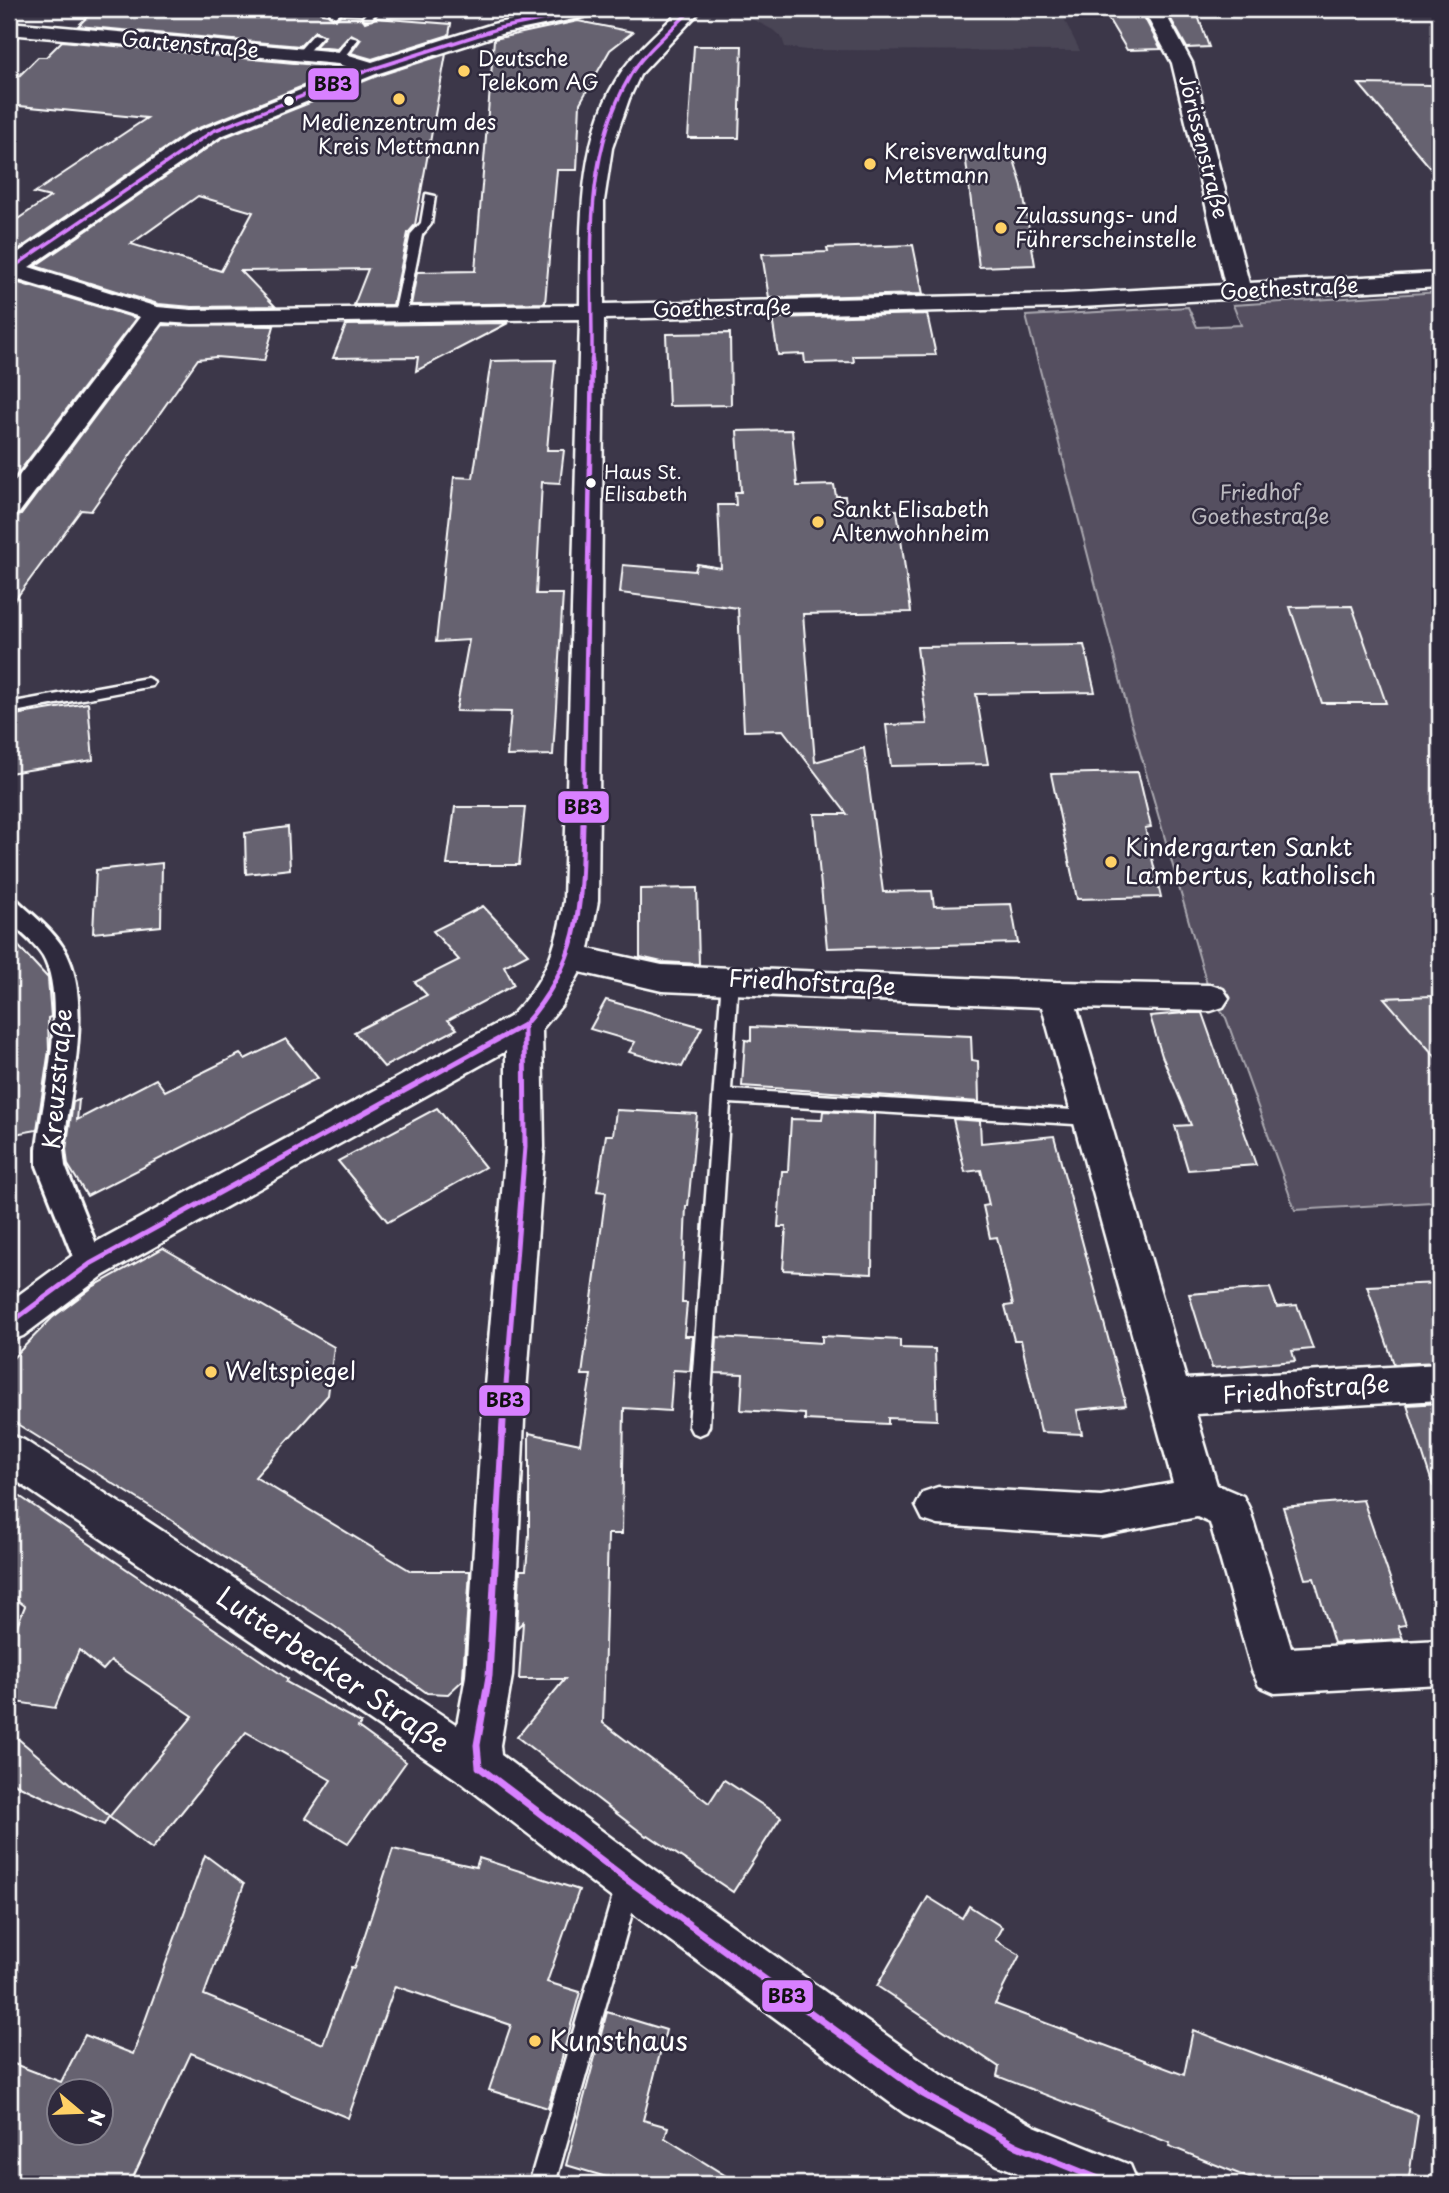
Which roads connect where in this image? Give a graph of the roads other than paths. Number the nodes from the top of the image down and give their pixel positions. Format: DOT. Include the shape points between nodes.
graph roads {
  1 [pos="593,9"];
  2 [pos="692,9"];
  3 [pos="1153,9"];
  4 [pos="518,15"];
  5 [pos="13,33"];
  6 [pos="317,36"];
  7 [pos="353,39"];
  8 [pos="300,55"];
  9 [pos="340,58"];
  10 [pos="369,70"];
  11 [pos="430,197"];
  12 [pos="9,269"];
  13 [pos="1440,280"];
  14 [pos="1239,292"];
  15 [pos="592,313"];
  16 [pos="155,314"];
  17 [pos="400,315"];
  18 [pos="9,507"];
  19 [pos="147,683"];
  20 [pos="9,708"];
  21 [pos="9,907"];
  22 [pos="571,958"];
  23 [pos="730,979"];
  24 [pos="1056,995"];
  25 [pos="1211,998"];
  26 [pos="524,1025"];
  27 [pos="722,1096"];
  28 [pos="1090,1118"];
  29 [pos="90,1264"];
  30 [pos="9,1324"];
  31 [pos="1440,1382"];
  32 [pos="1172,1398"];
  33 [pos="699,1426"];
  34 [pos="9,1453"];
  35 [pos="1199,1497"];
  36 [pos="938,1506"];
  37 [pos="1440,1662"];
  38 [pos="479,1767"];
  39 [pos="629,1881"];
  40 [pos="542,2184"];
  41 [pos="1111,2184"];
  1 -- 4 [label="street"];
  2 -- 15 [label="street" via="631,73 601,148 593,201"];
  3 -- 14 [label="street, Jörissenstraße" via="1182,63"];
  4 -- 10 [label="street"];
  5 -- 8 [label="street, Gartenstraße"];
  6 -- 8 [label="lane"];
  7 -- 9 [label="lane"];
  8 -- 9 [label="street, Gartenstraße"];
  9 -- 10 [label="street, Gartenstraße"];
  10 -- 12 [label="street" via="198,139"];
  11 -- 17 [label="lane"];
  12 -- 16 [label="street, Goethestraße"];
  13 -- 14 [label="street, Goethestraße"];
  14 -- 15 [label="street, Goethestraße"];
  15 -- 17 [label="street, Goethestraße"];
  15 -- 22 [label="street" via="581,901"];
  16 -- 17 [label="street, Goethestraße"];
  16 -- 18 [label="street"];
  19 -- 20 [label="lane"];
  21 -- 29 [label="street, Kreuzstraße" via="51,948 62,970 68,1009 51,1166"];
  22 -- 23 [label="street, Friedhofstraße" via="662,978"];
  22 -- 26 [label="street" via="552,993"];
  23 -- 24 [label="street, Friedhofstraße"];
  23 -- 27 [label="lane"];
  24 -- 25 [label="street, Friedhofstraße"];
  24 -- 28 [label="street"];
  26 -- 29 [label="street"];
  26 -- 38 [label="street" via="525,1147 489,1676 477,1745"];
  27 -- 28 [label="lane"];
  27 -- 33 [label="lane"];
  28 -- 32 [label="street"];
  29 -- 30 [label="street"];
  31 -- 32 [label="street, Friedhofstraße"];
  32 -- 35 [label="street"];
  34 -- 38 [label="street, Lutterbecker Straße"];
  35 -- 36 [label="street" via="1101,1516"];
  35 -- 37 [label="street" via="1228,1510 1275,1671"];
  38 -- 39 [label="street, Lutterbecker Straße"];
  39 -- 40 [label="lane"];
  39 -- 41 [label="street, Lutterbecker Straße" via="923,2094 1017,2146"];
}
